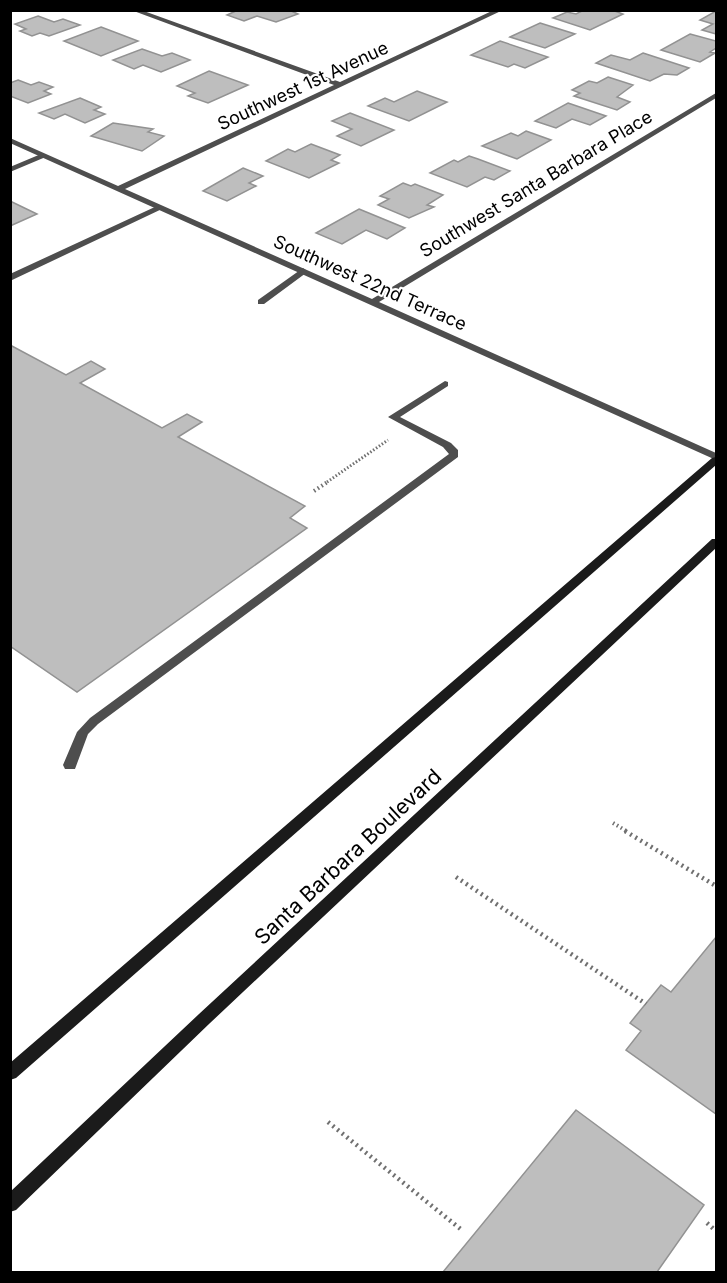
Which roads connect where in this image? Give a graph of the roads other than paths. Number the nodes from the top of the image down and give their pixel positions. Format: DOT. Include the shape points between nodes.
graph roads {
  1 [pos="134,10"];
  2 [pos="500,10"];
  3 [pos="341,85"];
  4 [pos="717,95"];
  5 [pos="10,140"];
  6 [pos="44,156"];
  7 [pos="10,170"];
  8 [pos="118,189"];
  9 [pos="160,208"];
  10 [pos="303,271"];
  11 [pos="10,278"];
  12 [pos="261,302"];
  13 [pos="373,302"];
  14 [pos="445,384"];
  15 [pos="717,458"];
  16 [pos="717,542"];
  17 [pos="70,765"];
  18 [pos="10,1073"];
  19 [pos="10,1204"];
  1 -- 3 [label="street"];
  2 -- 3 [label="street, Southwest 1st Avenue"];
  3 -- 8 [label="street, Southwest 1st Avenue"];
  4 -- 13 [label="street, Southwest Santa Barbara Place"];
  5 -- 6 [label="street, Southwest 22nd Terrace"];
  6 -- 7 [label="street"];
  6 -- 8 [label="street, Southwest 22nd Terrace"];
  8 -- 9 [label="street, Southwest 22nd Terrace"];
  9 -- 10 [label="street, Southwest 22nd Terrace"];
  9 -- 11 [label="street"];
  10 -- 12 [label="street"];
  10 -- 13 [label="street, Southwest 22nd Terrace"];
  13 -- 15 [label="street, Southwest 22nd Terrace"];
  14 -- 17 [label="street" via="393,417 447,445 454,455 94,721 83,732"];
  15 -- 18 [label="main road"];
  16 -- 19 [label="main road, Santa Barbara Boulevard"];
}
